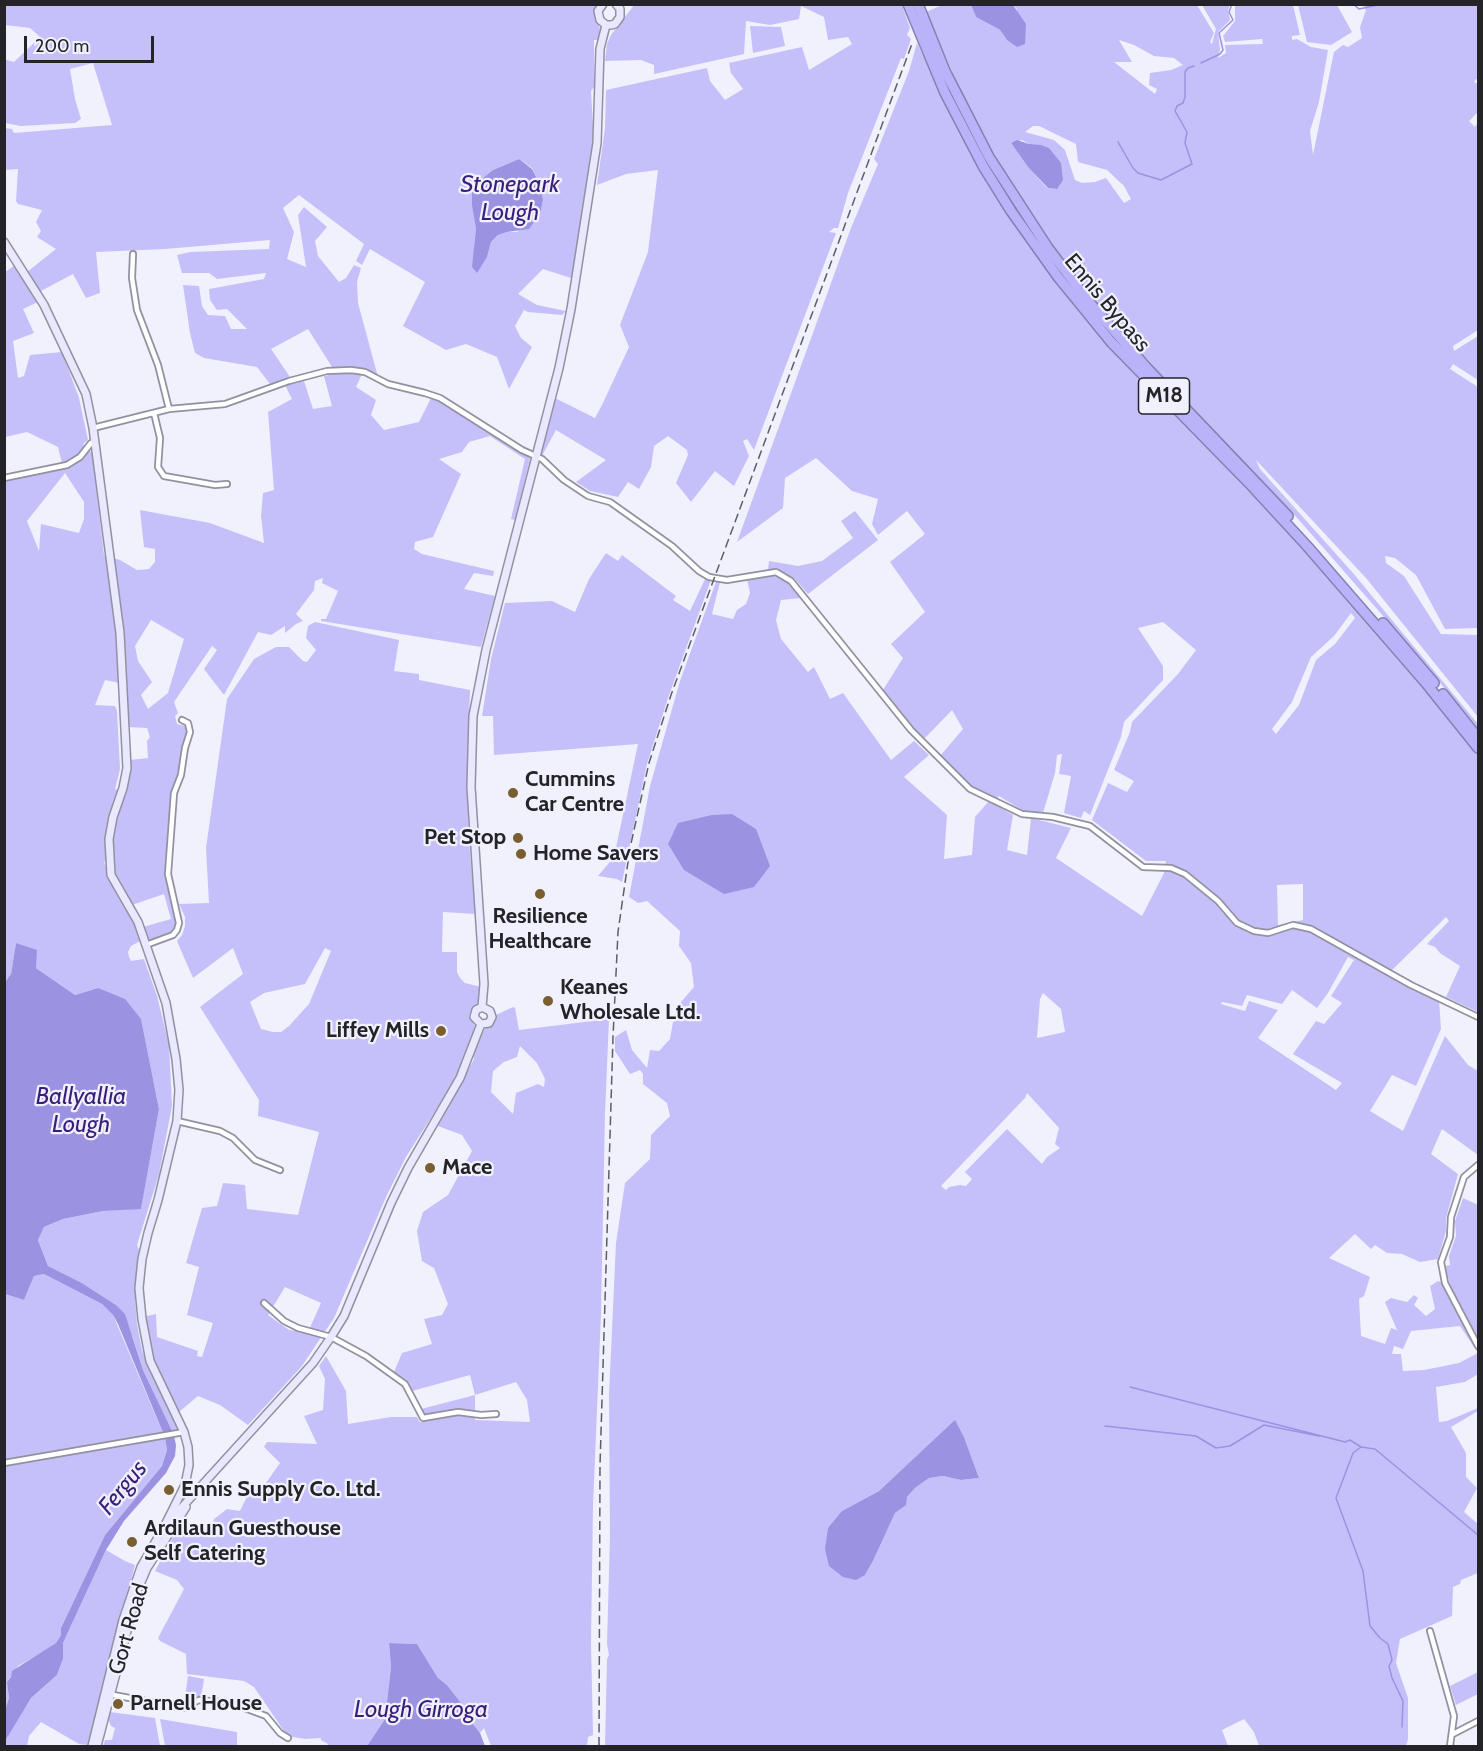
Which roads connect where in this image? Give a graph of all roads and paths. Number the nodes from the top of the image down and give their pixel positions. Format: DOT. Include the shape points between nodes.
graph roads {
  1 [pos="603,4"];
  2 [pos="908,4"];
  3 [pos="918,4"];
  4 [pos="621,6"];
  5 [pos="606,25"];
  6 [pos="4,242"];
  7 [pos="133,254"];
  8 [pos="169,409"];
  9 [pos="154,413"];
  10 [pos="93,428"];
  11 [pos="93,444"];
  12 [pos="535,456"];
  13 [pos="4,478"];
  14 [pos="226,484"];
  15 [pos="182,720"];
  16 [pos="1479,738"];
  17 [pos="1479,748"];
  18 [pos="146,945"];
  19 [pos="482,1007"];
  20 [pos="1479,1017"];
  21 [pos="481,1024"];
  22 [pos="177,1121"];
  23 [pos="1479,1165"];
  24 [pos="280,1170"];
  25 [pos="264,1303"];
  26 [pos="331,1338"];
  27 [pos="1479,1346"];
  28 [pos="496,1414"];
  29 [pos="184,1432"];
  30 [pos="4,1463"];
  31 [pos="183,1503"];
  32 [pos="1430,1631"];
  33 [pos="107,1694"];
  34 [pos="1479,1721"];
  35 [pos="1453,1734"];
  36 [pos="288,1738"];
  37 [pos="92,1746"];
  38 [pos="97,1746"];
  39 [pos="1450,1746"];
  1 -- 5 [label="main road" via="598,15"];
  2 -- 17 [label="highway, Ennis Bypass / M18" via="945,93 983,166 1058,277 1111,342 1307,546"];
  3 -- 16 [label="highway, Ennis Bypass / M18" via="945,71 989,157 1048,248 1089,302 1319,550"];
  4 -- 5 [label="main road" via="618,21"];
  5 -- 12 [label="main road" via="600,49 597,144 589,205 565,339"];
  6 -- 10 [label="main road" via="49,316 86,394"];
  7 -- 8 [label="street" via="137,310 158,364"];
  8 -- 9 [label="street"];
  8 -- 12 [label="street" via="225,404 300,378 351,370 440,398"];
  9 -- 10 [label="street"];
  9 -- 14 [label="street" via="160,438 158,467 164,476"];
  10 -- 11 [label="main road"];
  11 -- 13 [label="street" via="67,465"];
  11 -- 18 [label="main road" via="120,633 127,768 109,839 110,866"];
  12 -- 19 [label="main road" via="473,716 471,787 484,958"];
  12 -- 20 [label="street" via="588,496 610,502 631,516 709,577 727,580 776,572 791,581 911,730 970,789 1022,814 1090,826 1143,867 1171,868 1185,874 1237,923 1268,933 1293,925 1311,929 1411,985"];
  15 -- 18 [label="street" via="188,723 190,732 174,794 168,874 179,923 173,935"];
  18 -- 22 [label="main road" via="172,1032 179,1090"];
  19 -- 21 [label="main road" via="474,1014"];
  19 -- 21 [label="main road" via="492,1017 489,1023"];
  21 -- 26 [label="main road" via="460,1078 408,1168"];
  22 -- 24 [label="street" via="220,1131 255,1160"];
  22 -- 29 [label="main road" via="147,1233 140,1288 150,1361"];
  23 -- 27 [label="street" via="1464,1177 1441,1262 1445,1283"];
  25 -- 26 [label="street" via="284,1321"];
  26 -- 28 [label="street" via="366,1356 405,1384 423,1419 458,1412"];
  26 -- 31 [label="main road" via="313,1363"];
  29 -- 30 [label="street"];
  29 -- 31 [label="main road" via="189,1465"];
  31 -- 33 [label="main road, Gort Road" via="138,1589"];
  31 -- 33 [label="main road" via="164,1527 132,1588"];
  32 -- 35 [label="street" via="1454,1716"];
  33 -- 36 [label="street" via="183,1708 200,1700 231,1703 267,1716"];
  33 -- 37 [label="main road"];
  33 -- 38 [label="main road, Gort Road"];
  34 -- 35 [label="street"];
  35 -- 39 [label="street"];
}
